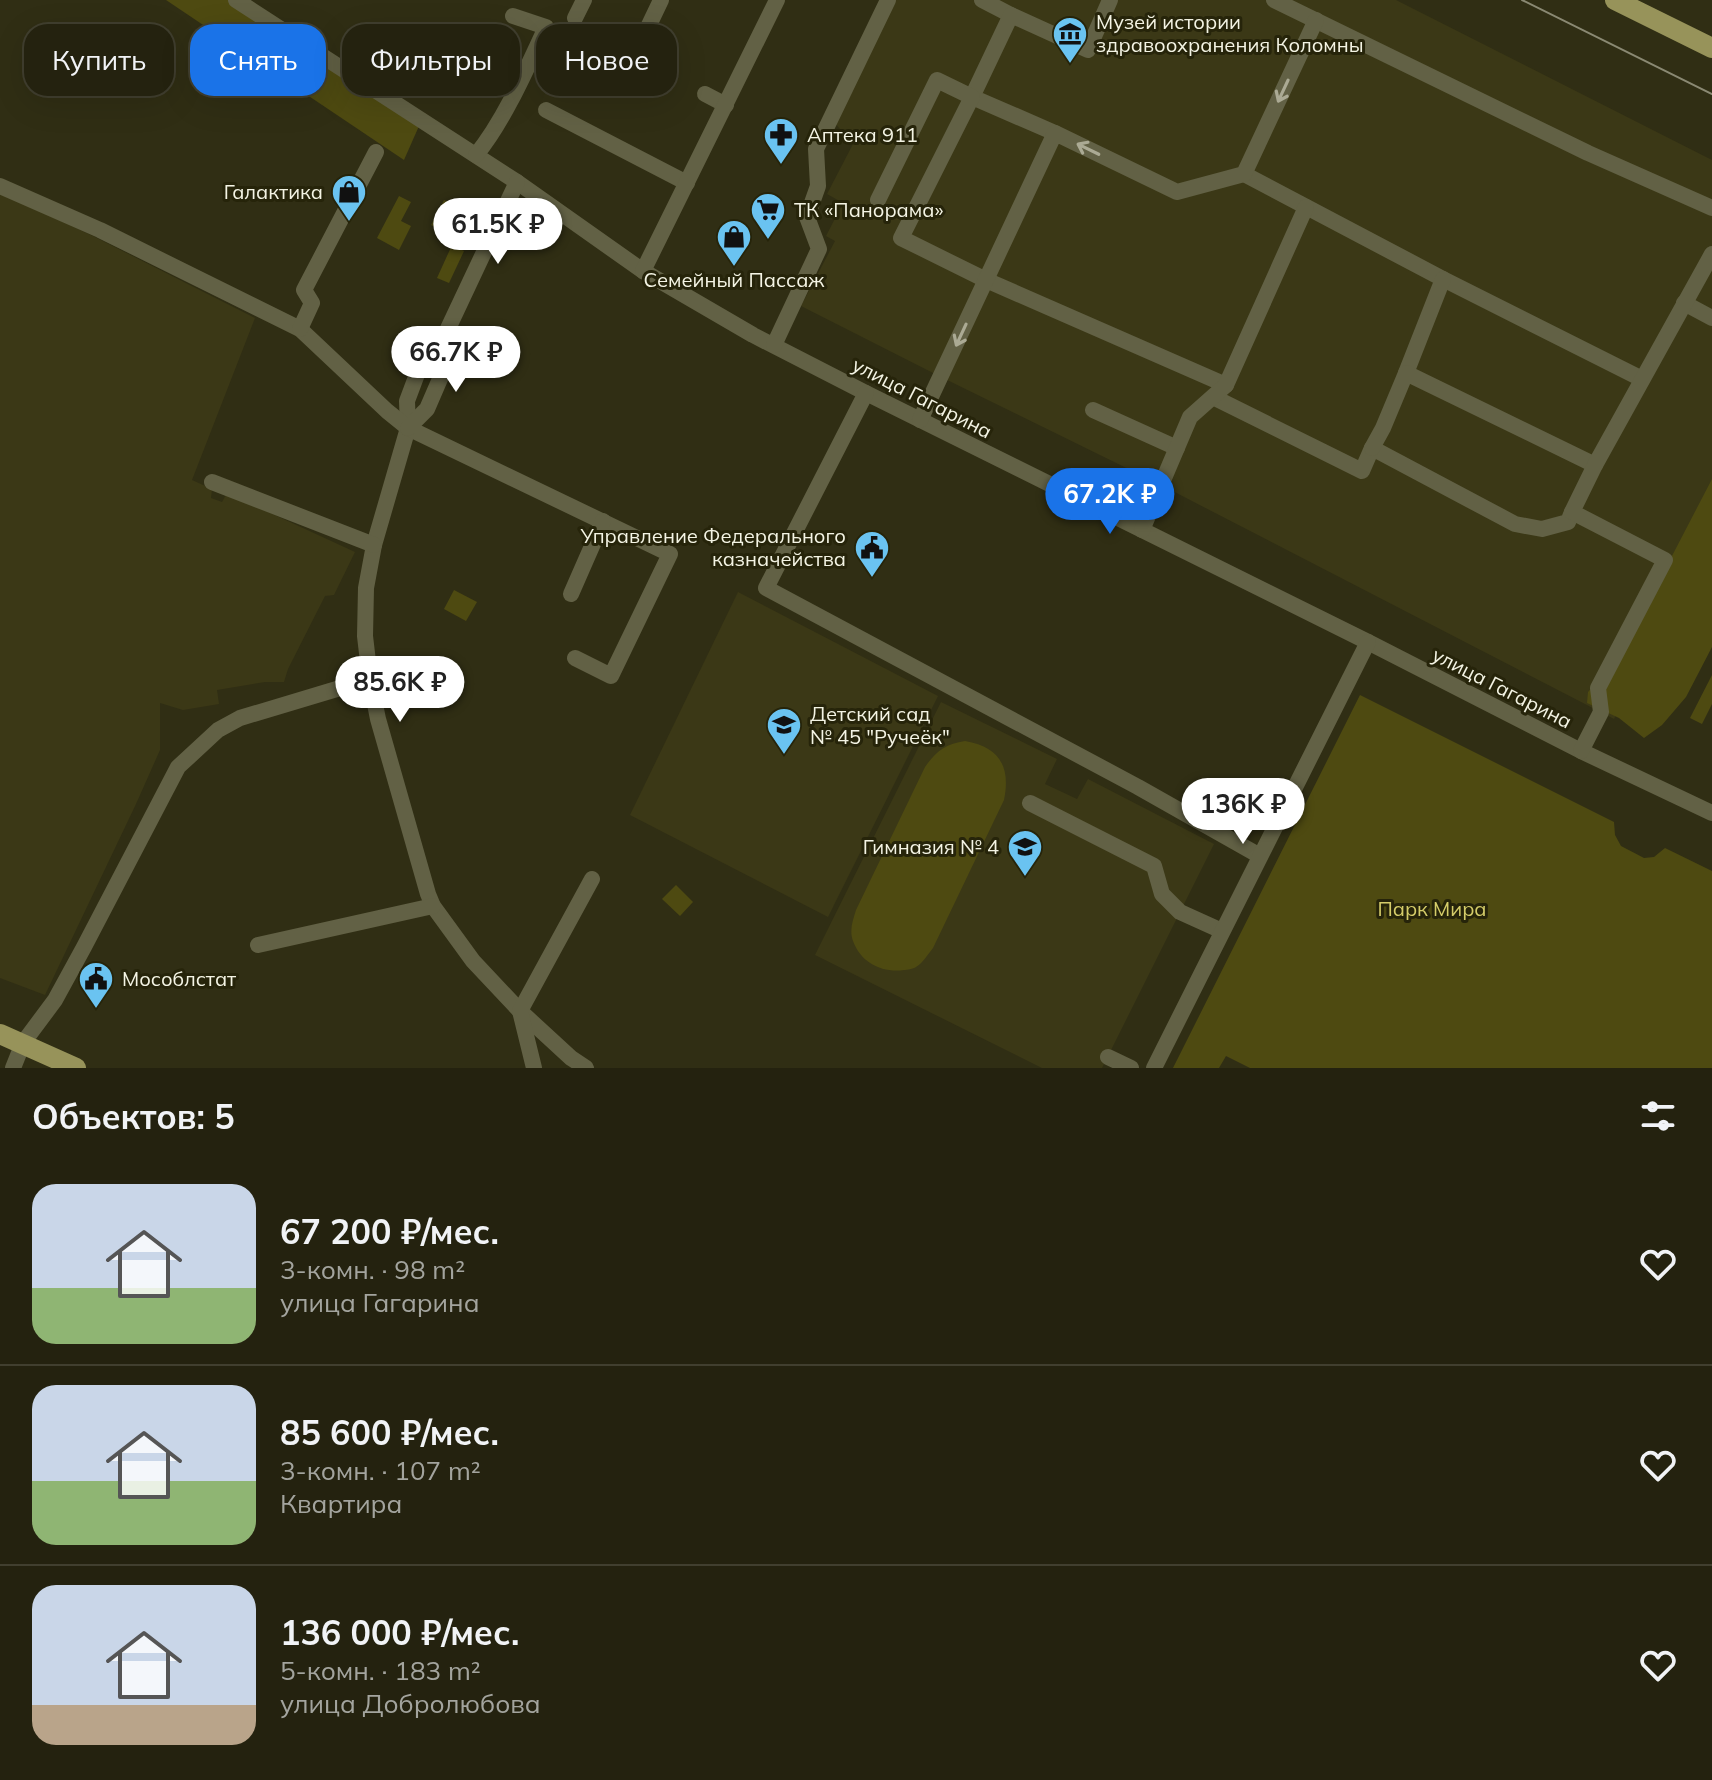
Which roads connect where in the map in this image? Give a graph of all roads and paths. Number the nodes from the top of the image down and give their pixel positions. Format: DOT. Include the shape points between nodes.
graph roads {
  1 [pos="236,0"];
  2 [pos="584,0"];
  3 [pos="661,0"];
  4 [pos="777,0"];
  5 [pos="888,0"];
  6 [pos="982,0"];
  7 [pos="1110,0"];
  8 [pos="1274,0"];
  9 [pos="1615,0"];
  10 [pos="1011,15"];
  11 [pos="513,16"];
  12 [pos="575,18"];
  13 [pos="1316,20"];
  14 [pos="650,24"];
  15 [pos="1712,48"];
  16 [pos="342,69"];
  17 [pos="705,94"];
  18 [pos="384,96"];
  19 [pos="972,97"];
  20 [pos="726,105"];
  21 [pos="546,110"];
  22 [pos="1055,133"];
  23 [pos="376,152"];
  24 [pos="476,155"];
  25 [pos="1244,174"];
  26 [pos="517,182"];
  27 [pos="687,183"];
  28 [pos="0,186"];
  29 [pos="878,200"];
  30 [pos="1306,207"];
  31 [pos="1712,208"];
  32 [pos="1712,254"];
  33 [pos="643,271"];
  34 [pos="1443,279"];
  35 [pos="986,280"];
  36 [pos="1684,303"];
  37 [pos="1712,318"];
  38 [pos="300,329"];
  39 [pos="774,345"];
  40 [pos="1406,373"];
  41 [pos="1642,379"];
  42 [pos="1219,391"];
  43 [pos="866,393"];
  44 [pos="1093,410"];
  45 [pos="920,420"];
  46 [pos="408,428"];
  47 [pos="1177,448"];
  48 [pos="1372,448"];
  49 [pos="1595,465"];
  50 [pos="212,482"];
  51 [pos="1572,512"];
  52 [pos="603,521"];
  53 [pos="1142,530"];
  54 [pos="374,545"];
  55 [pos="571,594"];
  56 [pos="1368,642"];
  57 [pos="575,658"];
  58 [pos="370,679"];
  59 [pos="1581,751"];
  60 [pos="1030,803"];
  61 [pos="1712,813"];
  62 [pos="1260,856"];
  63 [pos="592,879"];
  64 [pos="433,906"];
  65 [pos="1222,931"];
  66 [pos="258,945"];
  67 [pos="520,1011"];
  68 [pos="0,1034"];
  69 [pos="23,1043"];
  70 [pos="1108,1057"];
  71 [pos="13,1068"];
  72 [pos="76,1068"];
  73 [pos="534,1068"];
  74 [pos="586,1068"];
  75 [pos="1131,1068"];
  76 [pos="1154,1068"];
  1 -- 16 [label="street, улица Гагарина"];
  2 -- 12 [label="street"];
  3 -- 14 [label="street"];
  4 -- 20 [label="street"];
  5 -- 39 [label="street" via="816,149 818,186 807,217 819,249"];
  6 -- 10 [label="street"];
  7 -- 10 [label="street" via="1088,50"];
  8 -- 13 [label="street"];
  9 -- 15 [label="main road"];
  10 -- 19 [label="street"];
  11 -- 24 [label="street" via="546,27"];
  13 -- 25 [label="street, one-way"];
  13 -- 31 [label="street"];
  17 -- 20 [label="street"];
  18 -- 24 [label="street, улица Гагарина"];
  19 -- 22 [label="street"];
  19 -- 29 [label="street" via="937,80"];
  19 -- 35 [label="street" via="901,238"];
  20 -- 27 [label="street"];
  21 -- 27 [label="street"];
  25 -- 22 [label="street, one-way" via="1177,192"];
  22 -- 35 [label="street"];
  23 -- 38 [label="street" via="304,290 312,303"];
  24 -- 26 [label="street, улица Гагарина"];
  25 -- 30 [label="street"];
  26 -- 33 [label="street, улица Гагарина"];
  26 -- 46 [label="street" via="445,335 419,369 407,401"];
  27 -- 33 [label="street"];
  28 -- 38 [label="street"];
  30 -- 34 [label="street"];
  30 -- 42 [label="street"];
  32 -- 36 [label="street"];
  33 -- 39 [label="street, улица Гагарина"];
  34 -- 40 [label="street"];
  34 -- 41 [label="street"];
  35 -- 42 [label="street"];
  35 -- 45 [label="street, one-way"];
  36 -- 37 [label="street"];
  36 -- 41 [label="street"];
  38 -- 46 [label="street"];
  39 -- 43 [label="street, улица Гагарина"];
  40 -- 48 [label="street"];
  40 -- 49 [label="street"];
  41 -- 49 [label="street"];
  42 -- 47 [label="street" via="1190,417"];
  42 -- 48 [label="street" via="1362,471"];
  43 -- 45 [label="street, улица Гагарина"];
  43 -- 62 [label="street" via="766,588"];
  44 -- 47 [label="street"];
  45 -- 53 [label="street, улица Гагарина"];
  46 -- 52 [label="street"];
  46 -- 54 [label="street"];
  47 -- 53 [label="street"];
  48 -- 51 [label="street" via="1515,524 1542,529 1568,522"];
  49 -- 51 [label="street"];
  50 -- 54 [label="street"];
  51 -- 59 [label="street" via="1665,560 1598,688 1601,712"];
  52 -- 55 [label="street"];
  52 -- 57 [label="street" via="670,554 611,676"];
  53 -- 56 [label="street, улица Гагарина"];
  54 -- 58 [label="street" via="365,620"];
  56 -- 59 [label="street, улица Гагарина"];
  56 -- 62 [label="street"];
  58 -- 64 [label="street"];
  58 -- 69 [label="street" via="240,718 218,730 178,767 55,1000"];
  59 -- 61 [label="street, улица Гагарина"];
  60 -- 65 [label="street" via="1154,866 1162,894 1180,912"];
  62 -- 65 [label="street"];
  63 -- 67 [label="street"];
  64 -- 66 [label="street"];
  64 -- 67 [label="street" via="473,961"];
  65 -- 76 [label="street"];
  67 -- 73 [label="street"];
  67 -- 74 [label="street"];
  68 -- 69 [label="main road"];
  69 -- 71 [label="street"];
  69 -- 72 [label="main road"];
  70 -- 75 [label="street"];
}
